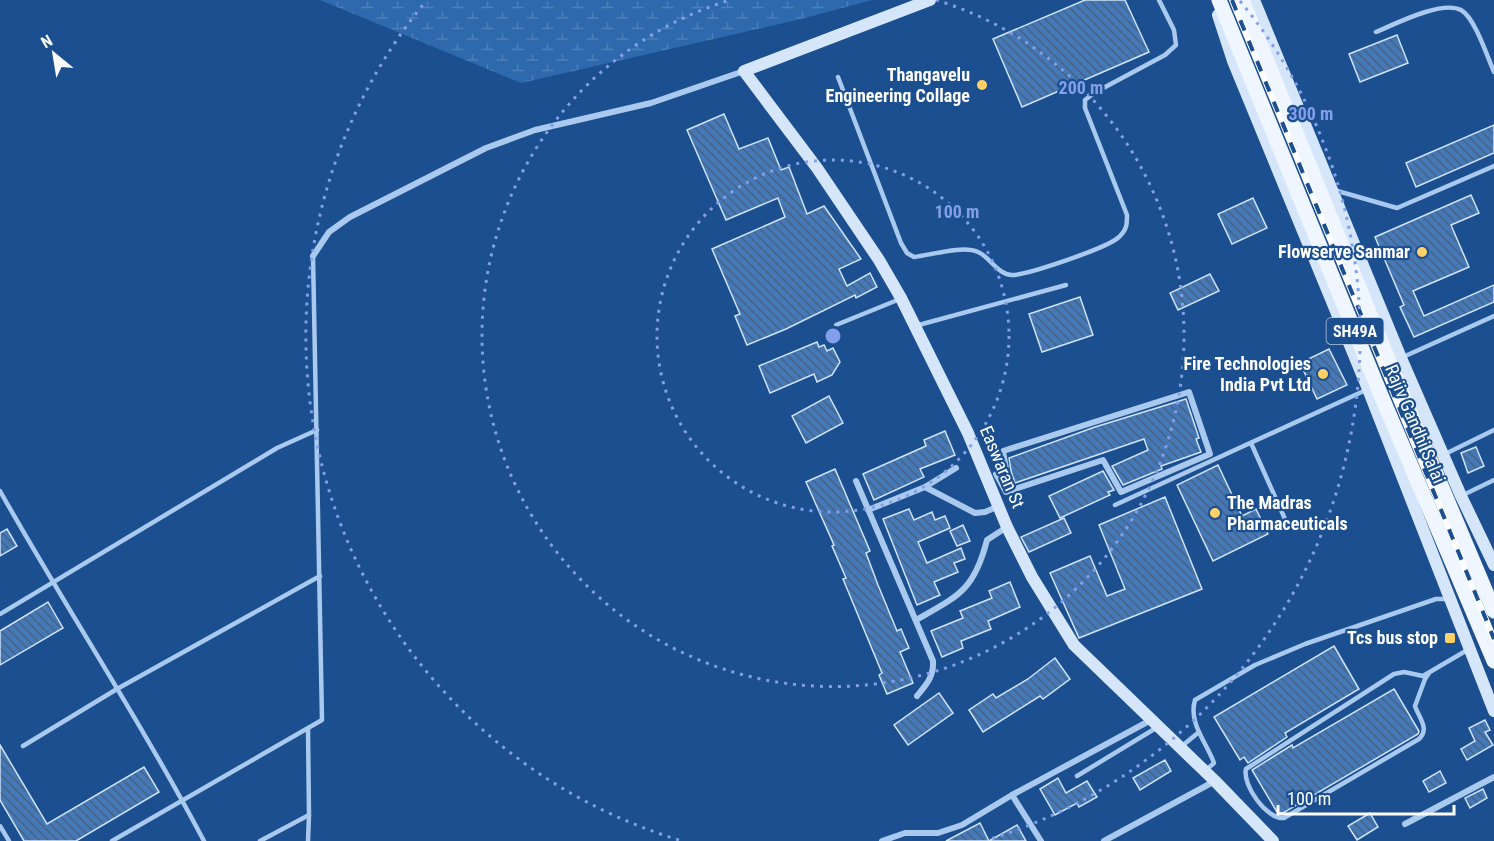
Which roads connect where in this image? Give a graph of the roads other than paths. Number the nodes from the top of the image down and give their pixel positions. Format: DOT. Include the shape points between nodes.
graph roads {
  1 [pos="930,0"];
  2 [pos="1159,0"];
  3 [pos="1214,0"];
  4 [pos="1219,0"];
  5 [pos="1242,0"];
  6 [pos="1254,0"];
  7 [pos="1376,32"];
  8 [pos="744,71"];
  9 [pos="1494,72"];
  10 [pos="838,77"];
  11 [pos="1494,166"];
  12 [pos="1332,190"];
  13 [pos="313,256"];
  14 [pos="1066,285"];
  15 [pos="901,298"];
  16 [pos="1494,316"];
  17 [pos="836,325"];
  18 [pos="915,326"];
  19 [pos="1401,358"];
  20 [pos="1368,389"];
  21 [pos="317,430"];
  22 [pos="1494,430"];
  23 [pos="1251,443"];
  24 [pos="1443,455"];
  25 [pos="956,468"];
  26 [pos="856,480"];
  27 [pos="1494,480"];
  28 [pos="925,487"];
  29 [pos="998,489"];
  30 [pos="0,491"];
  31 [pos="1461,496"];
  32 [pos="999,506"];
  33 [pos="1115,506"];
  34 [pos="868,510"];
  35 [pos="1007,527"];
  36 [pos="1289,528"];
  37 [pos="1494,566"];
  38 [pos="320,576"];
  39 [pos="52,584"];
  40 [pos="1450,599"];
  41 [pos="1494,611"];
  42 [pos="0,614"];
  43 [pos="916,620"];
  44 [pos="1469,649"];
  45 [pos="1494,662"];
  46 [pos="1429,673"];
  47 [pos="1489,686"];
  48 [pos="117,689"];
  49 [pos="917,696"];
  50 [pos="1494,711"];
  51 [pos="1155,723"];
  52 [pos="308,729"];
  53 [pos="1199,732"];
  54 [pos="23,746"];
  55 [pos="1180,747"];
  56 [pos="1205,771"];
  57 [pos="1077,776"];
  58 [pos="1494,777"];
  59 [pos="1215,781"];
  60 [pos="1012,795"];
  61 [pos="183,801"];
  62 [pos="309,815"];
  63 [pos="1405,824"];
  64 [pos="0,826"];
  65 [pos="9,841"];
  66 [pos="112,841"];
  67 [pos="204,841"];
  68 [pos="260,841"];
  69 [pos="308,841"];
  70 [pos="882,841"];
  71 [pos="1041,841"];
  72 [pos="1104,841"];
  73 [pos="1273,841"];
  1 -- 8 [label="street"];
  2 -- 10 [label="lane" via="1174,30 1176,45 1085,100 1128,225 1120,238 1103,247 1026,273 1010,275 978,251 963,249 914,256 907,253"];
  3 -- 20 [label="street" via="1233,61"];
  4 -- 45 [label="main road, Rajiv Gandhi Salai / SH49A"];
  5 -- 41 [label="main road, Rajiv Gandhi Salai / SH49A"];
  6 -- 12 [label="street"];
  7 -- 9 [label="lane" via="1431,9 1451,6 1462,10 1470,20"];
  8 -- 13 [label="street" via="651,103 535,130 486,148 350,218 330,232"];
  8 -- 15 [label="street, Easwaran St" via="818,168"];
  11 -- 12 [label="lane" via="1397,208"];
  12 -- 19 [label="street"];
  13 -- 21 [label="lane"];
  14 -- 18 [label="lane"];
  15 -- 17 [label="lane"];
  15 -- 18 [label="street, Easwaran St"];
  16 -- 19 [label="lane"];
  18 -- 29 [label="street, Easwaran St"];
  19 -- 24 [label="street"];
  20 -- 23 [label="lane"];
  20 -- 40 [label="street"];
  21 -- 38 [label="lane"];
  21 -- 39 [label="lane" via="277,448"];
  22 -- 24 [label="lane"];
  23 -- 33 [label="lane"];
  23 -- 36 [label="lane"];
  24 -- 31 [label="street"];
  25 -- 28 [label="street"];
  26 -- 34 [label="street"];
  27 -- 31 [label="lane"];
  28 -- 32 [label="street" via="975,513"];
  28 -- 34 [label="street"];
  29 -- 29 [label="street" via="996,474 1006,469 1003,451 1189,392 1210,454 1120,492 1103,460 1006,492"];
  29 -- 32 [label="street, Easwaran St"];
  30 -- 39 [label="lane"];
  31 -- 37 [label="street"];
  32 -- 35 [label="street, Easwaran St"];
  34 -- 43 [label="street"];
  35 -- 43 [label="street" via="987,540 969,585"];
  35 -- 51 [label="street, Easwaran St" via="1074,645"];
  38 -- 48 [label="lane"];
  38 -- 52 [label="lane" via="322,720"];
  39 -- 42 [label="lane"];
  39 -- 48 [label="lane"];
  40 -- 44 [label="street"];
  40 -- 53 [label="lane" via="1436,599 1255,664 1195,700 1193,714"];
  43 -- 49 [label="street" via="934,670"];
  44 -- 46 [label="lane"];
  44 -- 47 [label="street"];
  46 -- 46 [label="lane" via="1394,674 1246,769 1247,783 1265,811 1278,819 1284,818 1419,739 1425,728 1415,706"];
  47 -- 50 [label="street"];
  48 -- 54 [label="lane"];
  48 -- 61 [label="lane"];
  51 -- 55 [label="street, Easwaran St"];
  51 -- 57 [label="lane"];
  51 -- 60 [label="street"];
  52 -- 61 [label="lane"];
  52 -- 62 [label="lane"];
  53 -- 55 [label="lane"];
  53 -- 56 [label="lane" via="1214,763"];
  55 -- 56 [label="street, Easwaran St"];
  56 -- 59 [label="street, Easwaran St"];
  58 -- 63 [label="street"];
  59 -- 72 [label="street"];
  59 -- 73 [label="street, Easwaran St"];
  60 -- 70 [label="street" via="962,825 938,833 905,833"];
  60 -- 71 [label="street"];
  61 -- 66 [label="lane"];
  61 -- 67 [label="lane"];
  62 -- 68 [label="lane"];
  62 -- 69 [label="lane"];
  64 -- 65 [label="lane"];
}
